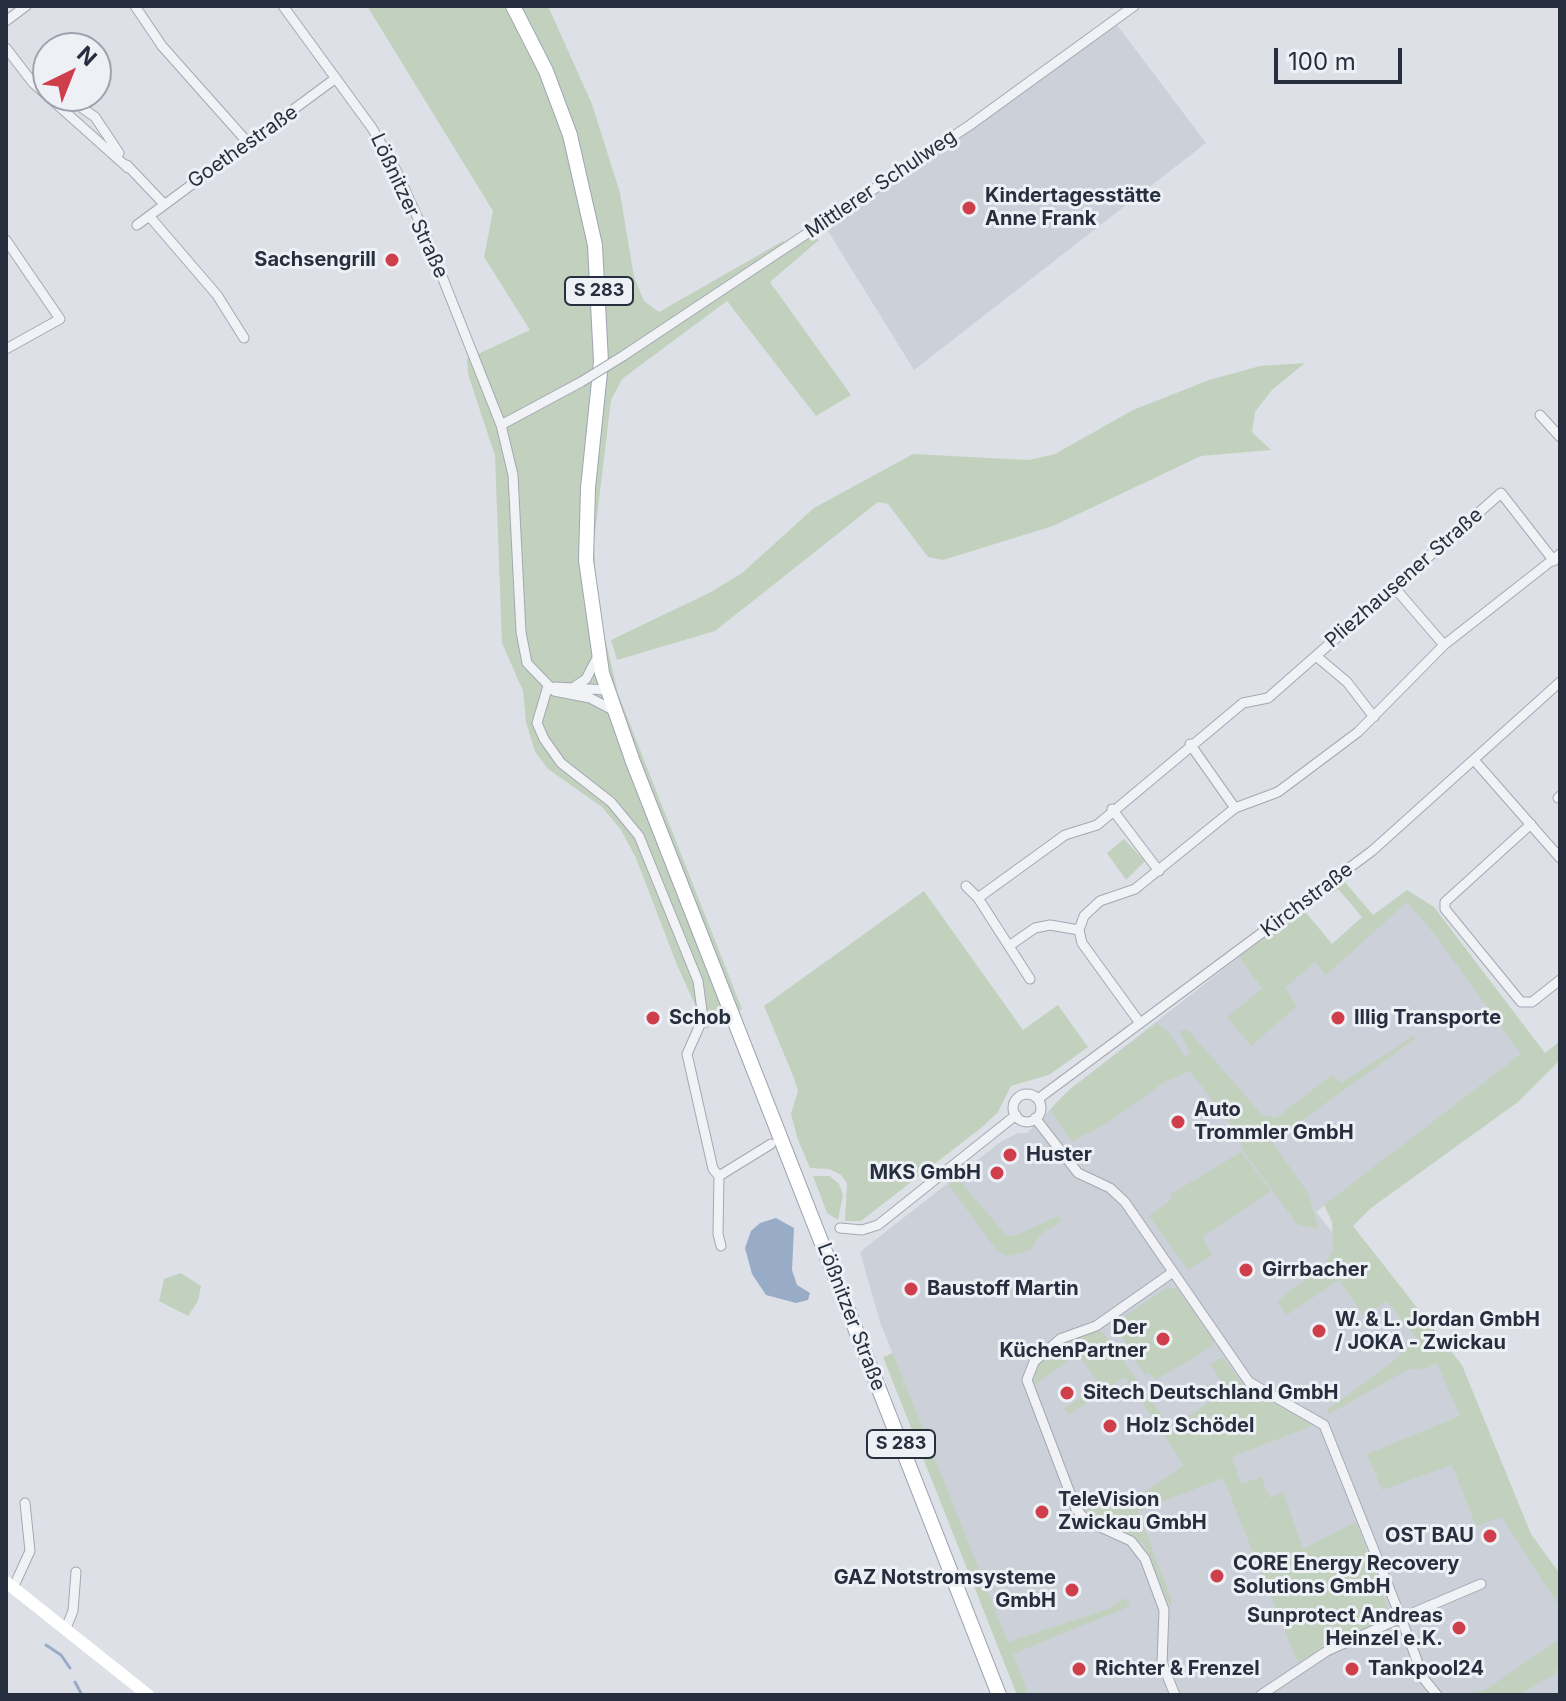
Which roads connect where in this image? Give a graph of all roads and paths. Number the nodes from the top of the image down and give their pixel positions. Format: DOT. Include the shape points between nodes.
graph roads {
  1 [pos="26,6"];
  2 [pos="135,6"];
  3 [pos="283,6"];
  4 [pos="513,6"];
  5 [pos="1134,6"];
  6 [pos="6,21"];
  7 [pos="6,48"];
  8 [pos="336,78"];
  9 [pos="32,82"];
  10 [pos="65,112"];
  11 [pos="88,112"];
  12 [pos="250,145"];
  13 [pos="128,168"];
  14 [pos="163,203"];
  15 [pos="150,217"];
  16 [pos="137,225"];
  17 [pos="6,240"];
  18 [pos="244,338"];
  19 [pos="6,349"];
  20 [pos="1540,415"];
  21 [pos="501,425"];
  22 [pos="1560,437"];
  23 [pos="1557,558"];
  24 [pos="1394,587"];
  25 [pos="1444,645"];
  26 [pos="598,656"];
  27 [pos="1316,656"];
  28 [pos="1560,682"];
  29 [pos="548,686"];
  30 [pos="570,689"];
  31 [pos="607,690"];
  32 [pos="590,698"];
  33 [pos="613,710"];
  34 [pos="1374,717"];
  35 [pos="1190,744"];
  36 [pos="1474,760"];
  37 [pos="1235,808"];
  38 [pos="1112,809"];
  39 [pos="1531,824"];
  40 [pos="1558,851"];
  41 [pos="1159,871"];
  42 [pos="966,886"];
  43 [pos="978,898"];
  44 [pos="1079,930"];
  45 [pos="1009,946"];
  46 [pos="1030,979"];
  47 [pos="1560,980"];
  48 [pos="1140,1023"];
  49 [pos="1038,1099"];
  50 [pos="1016,1115"];
  51 [pos="1035,1118"];
  52 [pos="771,1144"];
  53 [pos="719,1176"];
  54 [pos="840,1228"];
  55 [pos="721,1246"];
  56 [pos="1173,1272"];
  57 [pos="25,1503"];
  58 [pos="76,1572"];
  59 [pos="10,1584"];
  60 [pos="1481,1584"];
  61 [pos="1401,1618"];
  62 [pos="66,1628"];
  63 [pos="148,1695"];
  64 [pos="999,1695"];
  65 [pos="1175,1695"];
  66 [pos="1261,1695"];
  67 [pos="1437,1695"];
  1 -- 6 [label="street"];
  2 -- 12 [label="street" via="162,46"];
  3 -- 8 [label="street, Lößnitzer Straße"];
  4 -- 26 [label="main road, S 283" via="570,135 595,245 601,362 585,538"];
  5 -- 21 [label="street, Mittlerer Schulweg, bridge" via="970,125 623,356"];
  7 -- 9 [label="street"];
  8 -- 12 [label="street, Goethestraße"];
  8 -- 21 [label="street, Lößnitzer Straße" via="394,166"];
  10 -- 13 [label="street"];
  11 -- 13 [label="street"];
  12 -- 14 [label="street, Goethestraße"];
  13 -- 14 [label="street"];
  14 -- 15 [label="street, Goethestraße"];
  15 -- 16 [label="street, Goethestraße"];
  15 -- 18 [label="street" via="217,295"];
  17 -- 19 [label="street" via="60,319"];
  20 -- 22 [label="street"];
  21 -- 29 [label="street, Lößnitzer Straße" via="513,475 522,646 527,663"];
  23 -- 24 [label="street, Pliezhausener Straße" via="1501,493"];
  23 -- 25 [label="street, Pliezhausener Straße"];
  24 -- 25 [label="street"];
  24 -- 27 [label="street, Pliezhausener Straße"];
  25 -- 34 [label="street, Pliezhausener Straße"];
  26 -- 30 [label="street" via="586,679"];
  26 -- 31 [label="main road, S 283"];
  27 -- 34 [label="street, Pliezhausener Straße" via="1347,682"];
  27 -- 35 [label="street, Pliezhausener Straße" via="1268,698 1243,703"];
  28 -- 36 [label="street, Kirchstraße"];
  29 -- 30 [label="street"];
  29 -- 32 [label="street" via="568,696"];
  29 -- 53 [label="street" via="537,723 544,739 561,763 611,802 639,836 698,981 703,1018 687,1054 713,1169"];
  30 -- 31 [label="street"];
  31 -- 32 [label="street"];
  31 -- 33 [label="main road, S 283"];
  32 -- 33 [label="street"];
  33 -- 64 [label="main road, Lößnitzer Straße / S 283"];
  34 -- 37 [label="street, Pliezhausener Straße" via="1278,792"];
  35 -- 37 [label="street"];
  35 -- 38 [label="street, Pliezhausener Straße"];
  36 -- 39 [label="street"];
  36 -- 48 [label="street, Kirchstraße" via="1372,851"];
  37 -- 41 [label="street, Pliezhausener Straße"];
  38 -- 41 [label="street"];
  38 -- 43 [label="street, Pliezhausener Straße" via="1097,825 1065,835"];
  39 -- 40 [label="street"];
  39 -- 47 [label="street" via="1445,902 1445,909 1521,1002 1532,1002"];
  41 -- 44 [label="street, Pliezhausener Straße" via="1135,889 1100,901 1084,916"];
  42 -- 43 [label="street"];
  43 -- 45 [label="street"];
  44 -- 45 [label="street" via="1035,928"];
  44 -- 48 [label="street" via="1082,943"];
  45 -- 46 [label="street"];
  48 -- 49 [label="street, Kirchstraße"];
  49 -- 50 [label="street, Kirchstraße" via="1030,1094 1019,1097 1013,1106"];
  49 -- 51 [label="street"];
  50 -- 51 [label="street" via="1025,1121"];
  50 -- 54 [label="street, Kirchstraße" via="878,1225"];
  51 -- 56 [label="street" via="1078,1173 1118,1194"];
  52 -- 53 [label="street"];
  53 -- 55 [label="street"];
  56 -- 61 [label="street" via="1249,1382 1324,1425"];
  56 -- 65 [label="street" via="1096,1326 1060,1339 1034,1362 1027,1380 1076,1509 1087,1521 1131,1541 1145,1559 1164,1610 1162,1663"];
  57 -- 59 [label="street" via="30,1551"];
  58 -- 62 [label="street"];
  59 -- 62 [label="main road"];
  60 -- 61 [label="street"];
  61 -- 66 [label="street" via="1327,1651"];
  61 -- 67 [label="street" via="1424,1679"];
  62 -- 63 [label="main road"];
}
